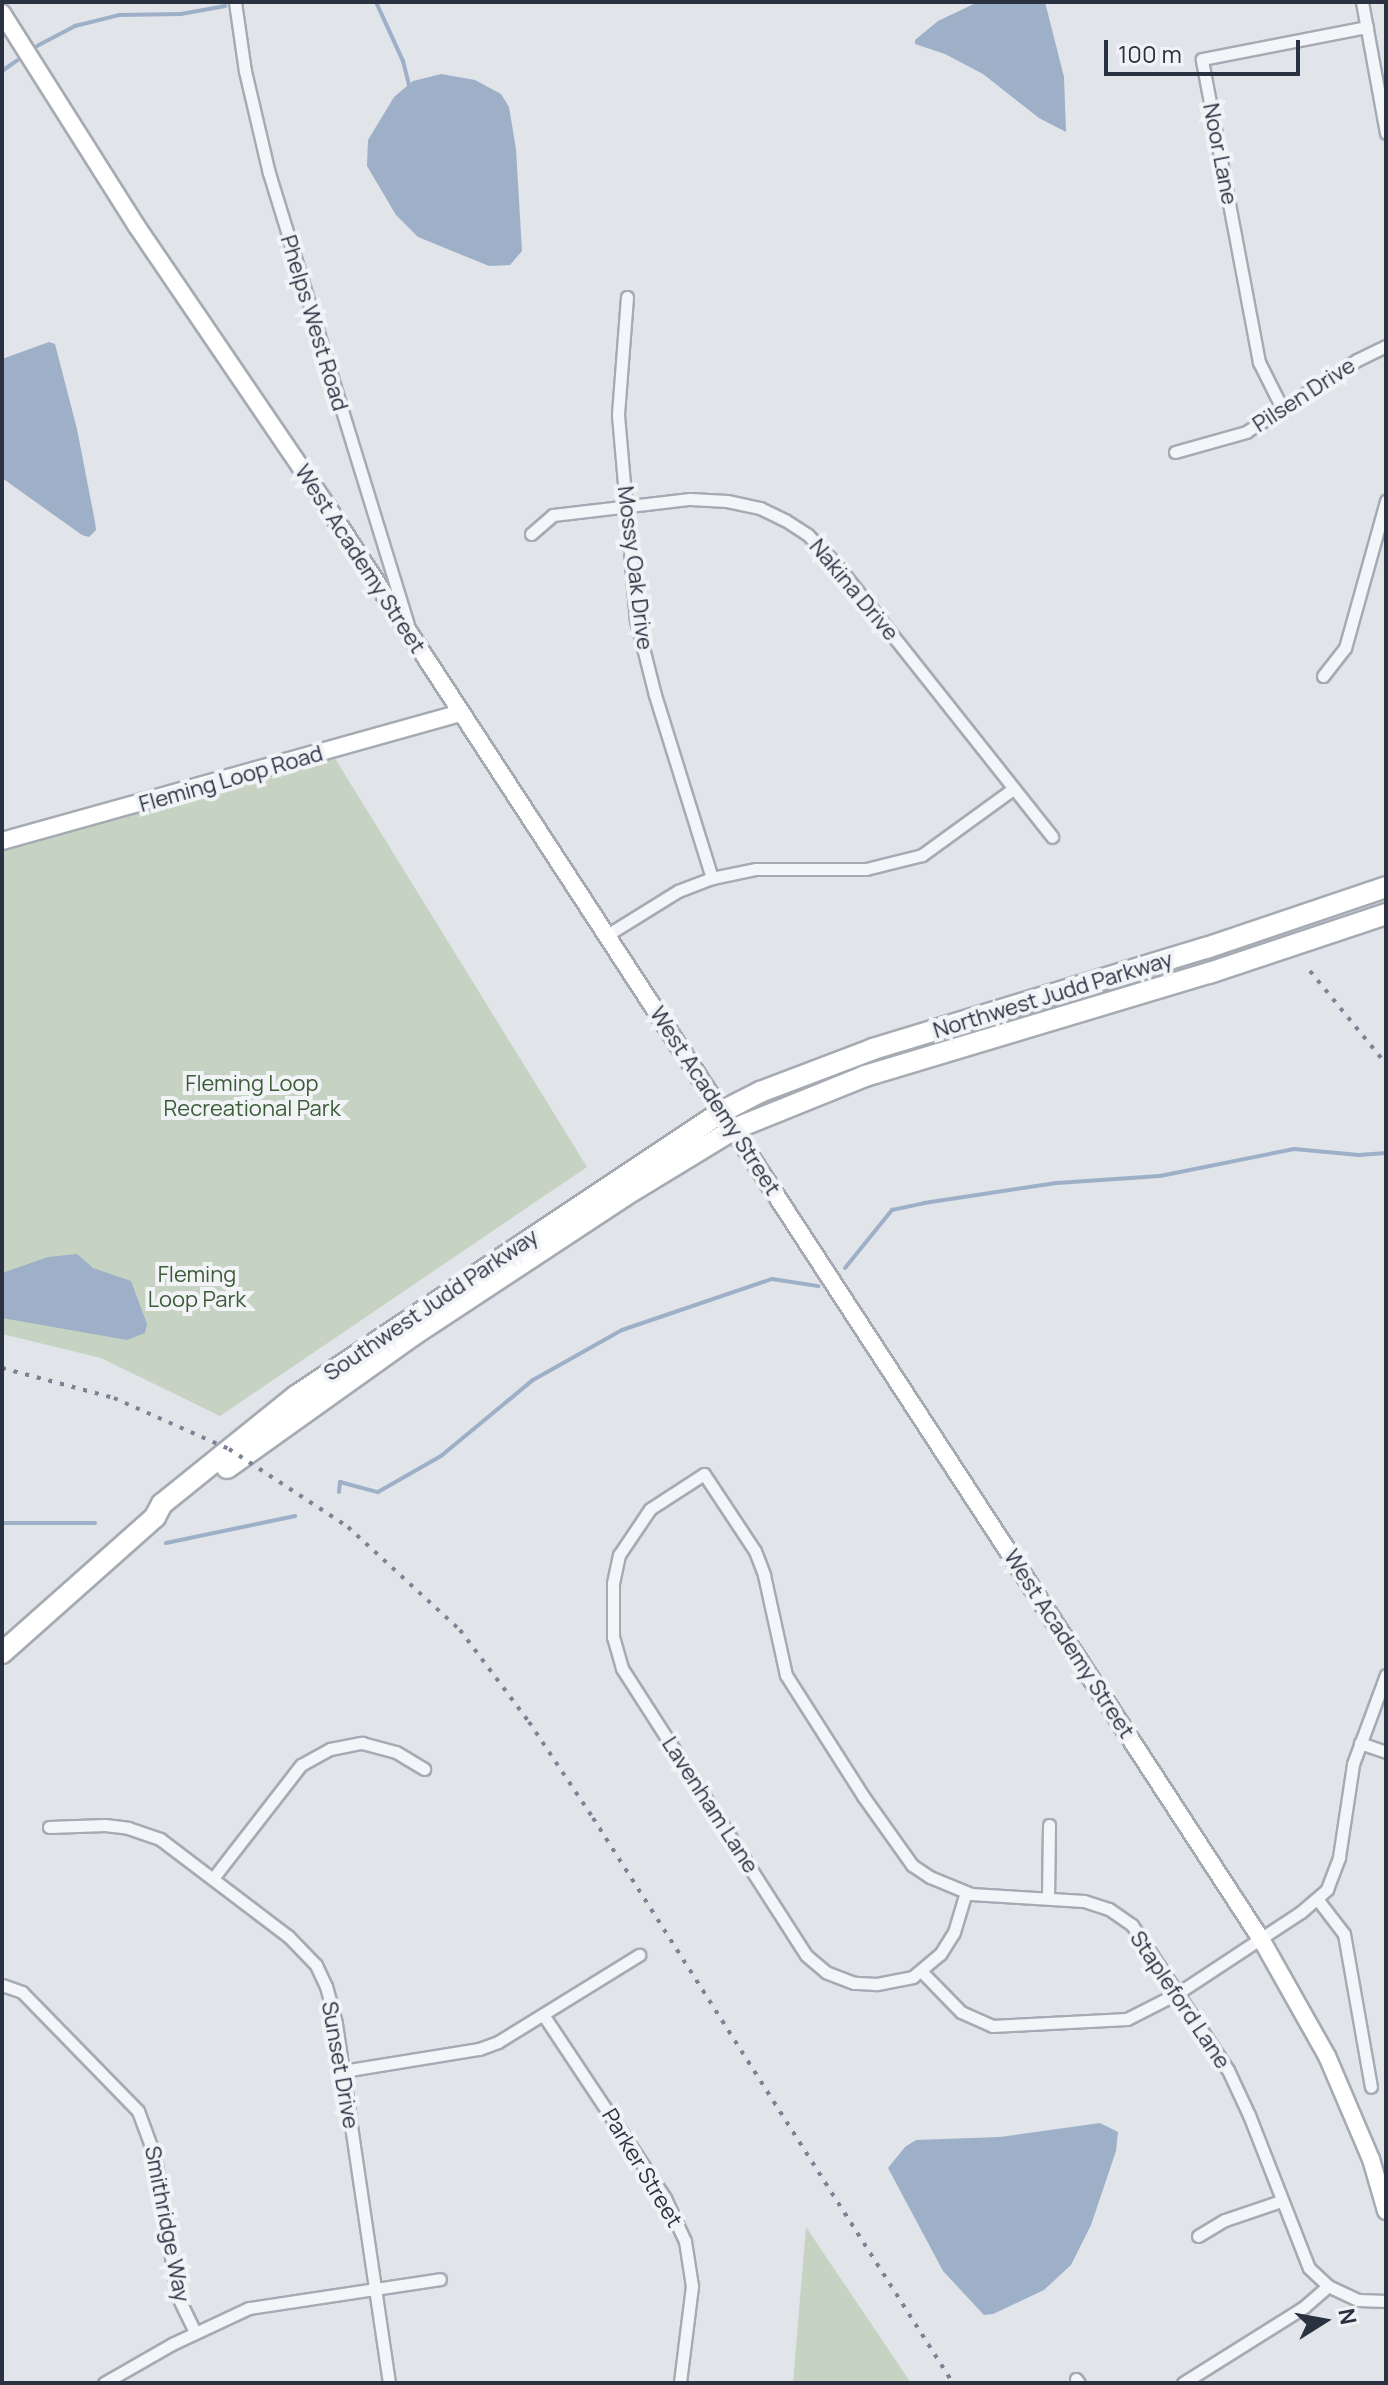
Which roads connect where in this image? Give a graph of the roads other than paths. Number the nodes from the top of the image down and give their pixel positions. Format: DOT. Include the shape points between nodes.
graph roads {
  1 [pos="235,2"];
  2 [pos="1362,2"];
  3 [pos="2,13"];
  4 [pos="1367,27"];
  5 [pos="1386,133"];
  6 [pos="627,297"];
  7 [pos="1386,346"];
  8 [pos="1283,410"];
  9 [pos="1175,452"];
  10 [pos="1386,501"];
  11 [pos="625,504"];
  12 [pos="531,534"];
  13 [pos="413,640"];
  14 [pos="1323,676"];
  15 [pos="459,713"];
  16 [pos="1013,789"];
  17 [pos="1052,837"];
  18 [pos="2,841"];
  19 [pos="712,878"];
  20 [pos="1386,887"];
  21 [pos="1386,914"];
  22 [pos="607,935"];
  23 [pos="723,1111"];
  24 [pos="734,1129"];
  25 [pos="704,1474"];
  26 [pos="155,1517"];
  27 [pos="2,1653"];
  28 [pos="1386,1675"];
  29 [pos="1360,1743"];
  30 [pos="1386,1752"];
  31 [pos="424,1769"];
  32 [pos="1049,1825"];
  33 [pos="49,1827"];
  34 [pos="214,1877"];
  35 [pos="966,1892"];
  36 [pos="1048,1898"];
  37 [pos="1318,1900"];
  38 [pos="1261,1939"];
  39 [pos="639,1955"];
  40 [pos="922,1972"];
  41 [pos="2,1985"];
  42 [pos="1178,1993"];
  43 [pos="544,2016"];
  44 [pos="343,2071"];
  45 [pos="1371,2087"];
  46 [pos="1281,2201"];
  47 [pos="1386,2211"];
  48 [pos="1198,2236"];
  49 [pos="440,2279"];
  50 [pos="1328,2286"];
  51 [pos="376,2289"];
  52 [pos="1386,2301"];
  53 [pos="195,2332"];
  54 [pos="104,2383"];
  55 [pos="389,2383"];
  56 [pos="680,2383"];
  57 [pos="1183,2383"];
  1 -- 13 [label="street, Phelps West Road" via="269,173"];
  2 -- 4 [label="street"];
  3 -- 13 [label="main road, West Academy Street" via="136,225"];
  4 -- 5 [label="street"];
  4 -- 8 [label="street, Noor Lane" via="1202,59 1259,362"];
  6 -- 11 [label="street, Mossy Oak Drive" via="618,415"];
  7 -- 8 [label="street, Pilsen Drive"];
  8 -- 9 [label="street, Pilsen Drive" via="1246,432"];
  10 -- 14 [label="street" via="1345,648"];
  11 -- 12 [label="street, Nakina Drive" via="553,515"];
  11 -- 16 [label="street, Nakina Drive" via="727,501 760,508 808,535"];
  11 -- 19 [label="street, Mossy Oak Drive" via="636,620"];
  13 -- 15 [label="main road, West Academy Street"];
  15 -- 18 [label="main road, Fleming Loop Road"];
  15 -- 22 [label="main road, West Academy Street"];
  16 -- 17 [label="street, Nakina Drive"];
  16 -- 19 [label="street" via="922,855 895,864 756,869"];
  19 -- 22 [label="street" via="678,891"];
  20 -- 23 [label="highway, Northwest Judd Parkway" via="873,1049"];
  21 -- 24 [label="highway, Northwest Judd Parkway" via="879,1072"];
  22 -- 23 [label="main road, West Academy Street"];
  23 -- 24 [label="main road, West Academy Street"];
  23 -- 26 [label="highway, Southwest Judd Parkway" via="351,1357 207,1467 162,1504"];
  24 -- 26 [label="highway, Southwest Judd Parkway" via="412,1336"];
  24 -- 38 [label="main road, West Academy Street"];
  25 -- 35 [label="street, Stapleford Lane" via="755,1551 786,1675 800,1698 912,1865"];
  25 -- 40 [label="street, Lavenham Lane" via="650,1509 619,1555 610,1609 622,1668 806,1955 826,1972 854,1983 899,1982"];
  26 -- 27 [label="highway, Southwest Judd Parkway"];
  28 -- 29 [label="street"];
  29 -- 30 [label="street"];
  29 -- 37 [label="street" via="1348,1784 1339,1857 1333,1879"];
  31 -- 34 [label="street" via="396,1752 362,1743 330,1749 301,1765"];
  32 -- 36 [label="street"];
  33 -- 34 [label="street, Sunset Drive" via="128,1828 160,1839"];
  34 -- 44 [label="street, Sunset Drive" via="316,1965 336,2024"];
  35 -- 36 [label="street, Stapleford Lane"];
  35 -- 40 [label="street" via="954,1932"];
  36 -- 42 [label="street, Stapleford Lane" via="1109,1909 1132,1925"];
  37 -- 38 [label="street"];
  37 -- 45 [label="street" via="1344,1934"];
  38 -- 42 [label="street"];
  38 -- 47 [label="main road, West Academy Street" via="1327,2056 1371,2159"];
  39 -- 43 [label="street"];
  40 -- 42 [label="street" via="961,2012 992,2026 1127,2019"];
  41 -- 53 [label="street, Smithridge Way" via="22,1992 138,2111 155,2157 177,2295"];
  42 -- 46 [label="street, Stapleford Lane" via="1228,2070"];
  43 -- 44 [label="street" via="479,2049"];
  43 -- 56 [label="street, Parker Street" via="665,2198 685,2241 692,2286"];
  44 -- 51 [label="street, Sunset Drive"];
  46 -- 48 [label="street" via="1225,2220"];
  46 -- 50 [label="street, Stapleford Lane" via="1309,2268"];
  49 -- 51 [label="street"];
  50 -- 52 [label="street" via="1358,2300"];
  50 -- 57 [label="street" via="1304,2307"];
  51 -- 53 [label="street" via="249,2308"];
  51 -- 55 [label="street, Sunset Drive"];
  53 -- 54 [label="street"];
}
